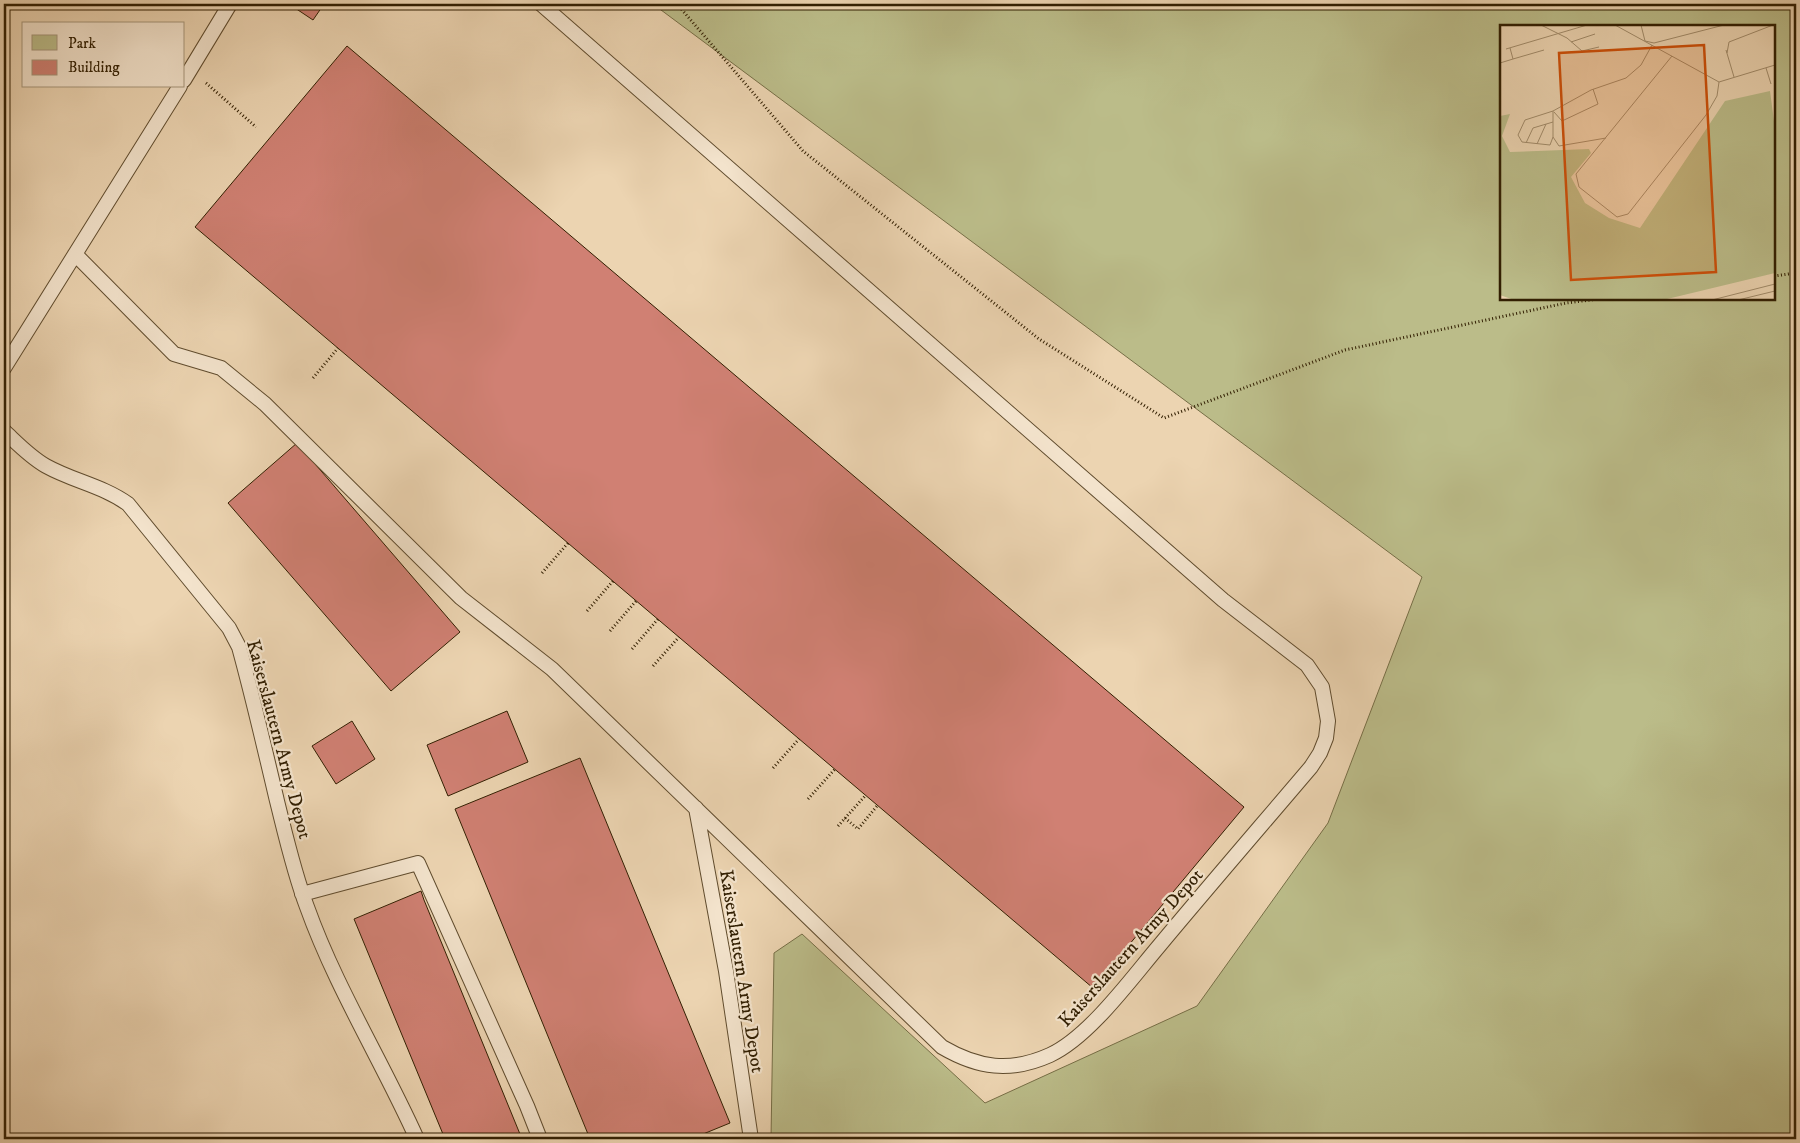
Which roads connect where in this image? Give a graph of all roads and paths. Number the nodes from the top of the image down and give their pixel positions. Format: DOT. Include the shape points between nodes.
graph roads {
  1 [pos="230,4"];
  2 [pos="541,4"];
  3 [pos="677,4"];
  4 [pos="187,75"];
  5 [pos="179,88"];
  6 [pos="256,127"];
  7 [pos="75,254"];
  8 [pos="1796,273"];
  9 [pos="1775,276"];
  10 [pos="1591,300"];
  11 [pos="338,348"];
  12 [pos="4,368"];
  13 [pos="313,378"];
  14 [pos="4,431"];
  15 [pos="568,543"];
  16 [pos="542,572"];
  17 [pos="613,581"];
  18 [pos="636,600"];
  19 [pos="587,611"];
  20 [pos="658,619"];
  21 [pos="610,630"];
  22 [pos="679,637"];
  23 [pos="632,649"];
  24 [pos="653,666"];
  25 [pos="799,739"];
  26 [pos="773,768"];
  27 [pos="835,769"];
  28 [pos="865,796"];
  29 [pos="808,800"];
  30 [pos="878,806"];
  31 [pos="696,808"];
  32 [pos="845,818"];
  33 [pos="838,826"];
  34 [pos="302,894"];
  35 [pos="417,1139"];
  36 [pos="540,1139"];
  37 [pos="751,1139"];
  1 -- 4 [label="lane"];
  2 -- 31 [label="lane, Kaiserslautern Army Depot" via="1223,600 1307,665 1322,687 1326,702 1326,738 1311,767 1108,1006 1068,1045 1049,1055 1013,1066 999,1067 969,1061 942,1047"];
  3 -- 10 [label="path" via="803,151 1039,339 1164,418 1345,350"];
  4 -- 6 [label="path"];
  5 -- 7 [label="lane"];
  7 -- 12 [label="lane"];
  7 -- 31 [label="lane, Kaiserslautern Army Depot" via="174,354 221,368 265,404 461,598 552,669"];
  8 -- 9 [label="path"];
  11 -- 13 [label="path"];
  14 -- 34 [label="lane, Kaiserslautern Army Depot" via="47,466 116,495 128,504 229,628 241,654"];
  15 -- 16 [label="path"];
  17 -- 19 [label="path"];
  18 -- 21 [label="path"];
  20 -- 23 [label="path"];
  22 -- 24 [label="path"];
  25 -- 26 [label="path"];
  27 -- 29 [label="path"];
  28 -- 32 [label="path"];
  30 -- 32 [label="path" via="858,829"];
  31 -- 37 [label="lane, Kaiserslautern Army Depot" via="726,971"];
  32 -- 33 [label="path"];
  34 -- 35 [label="lane, Kaiserslautern Army Depot" via="334,973"];
  34 -- 36 [label="lane" via="418,863"];
}
